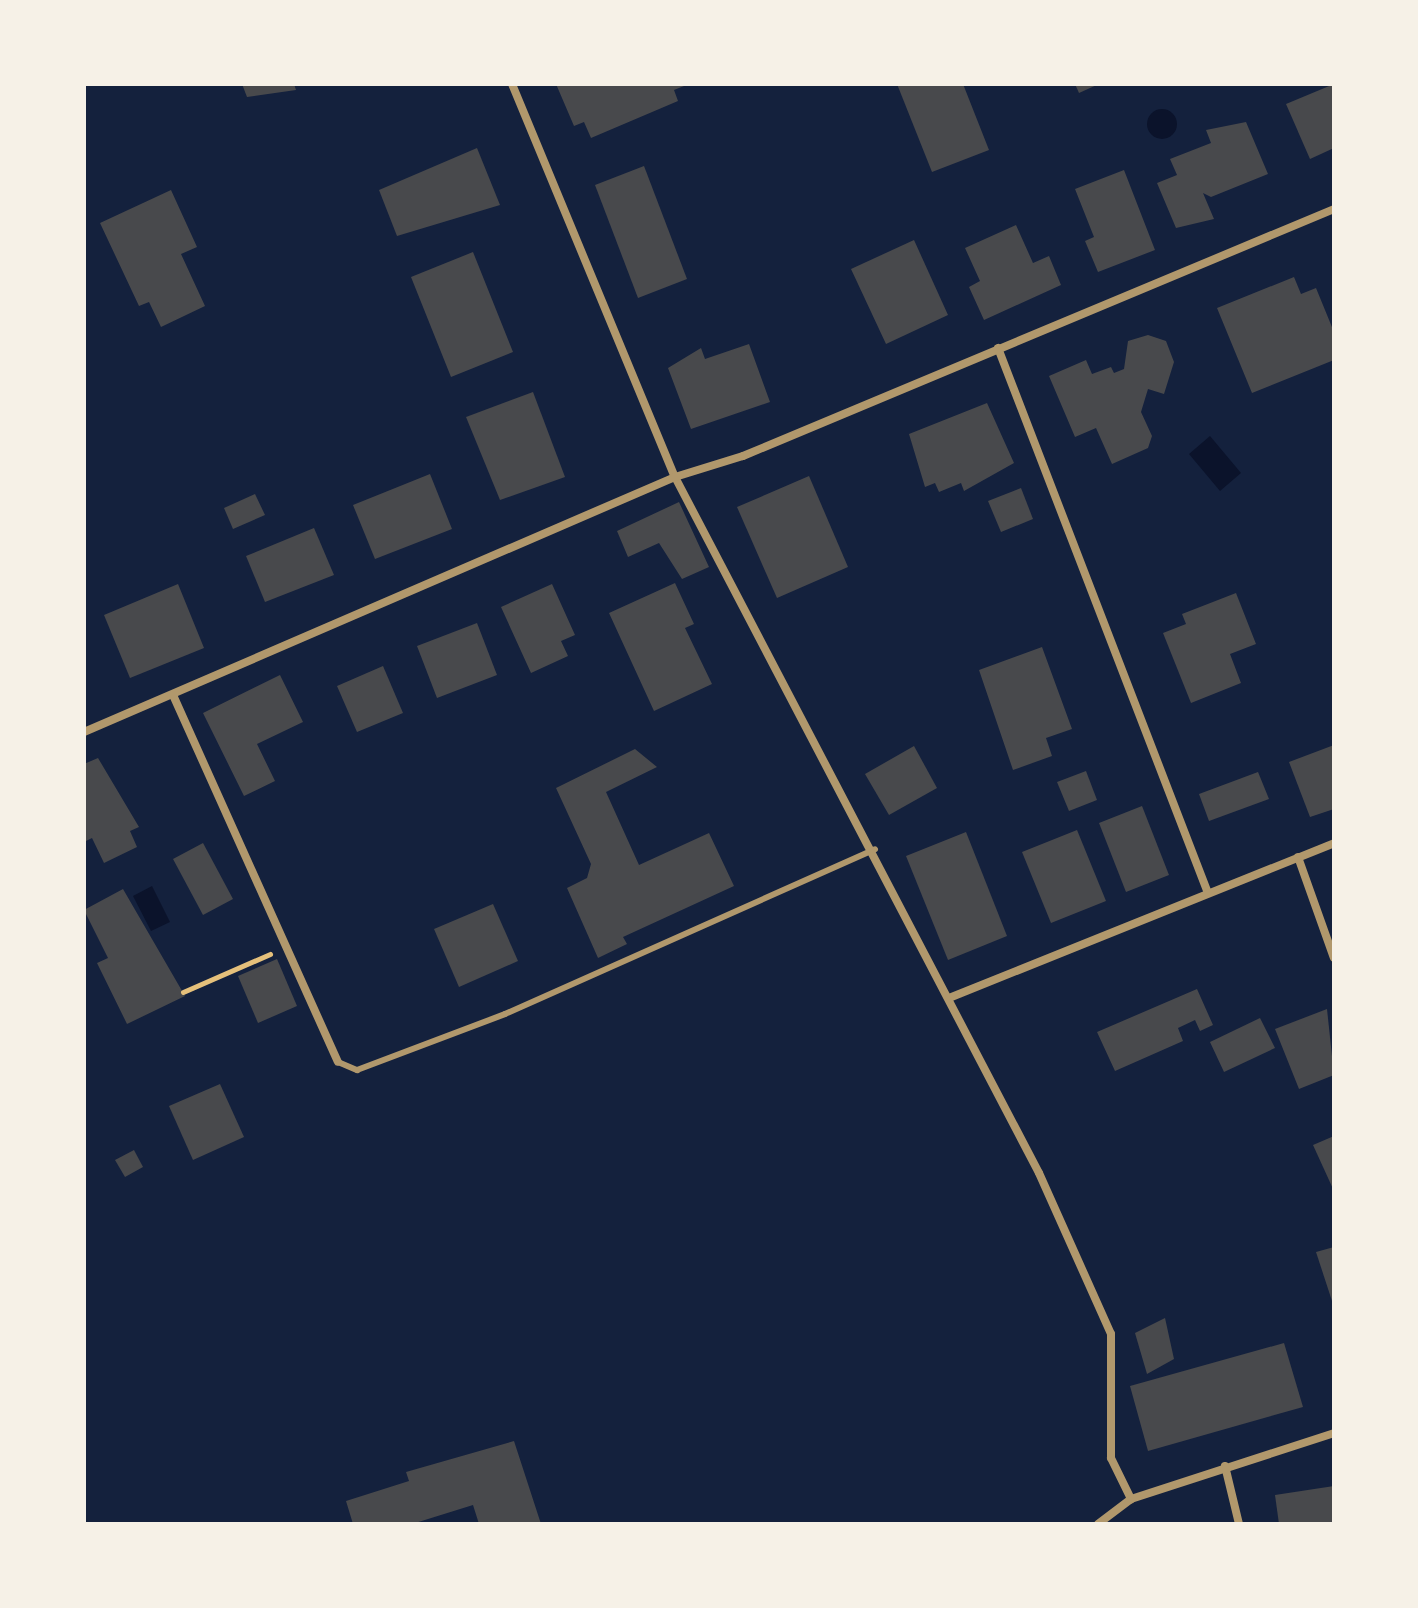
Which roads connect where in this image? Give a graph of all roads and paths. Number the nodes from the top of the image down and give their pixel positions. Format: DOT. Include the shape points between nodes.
graph roads {
  1 [pos="512,84"];
  2 [pos="1334,209"];
  3 [pos="998,348"];
  4 [pos="675,477"];
  5 [pos="173,695"];
  6 [pos="84,732"];
  7 [pos="1334,843"];
  8 [pos="875,849"];
  9 [pos="1298,857"];
  10 [pos="1208,893"];
  11 [pos="286,947"];
  12 [pos="1334,958"];
  13 [pos="183,992"];
  14 [pos="949,998"];
  15 [pos="338,1062"];
  16 [pos="1334,1433"];
  17 [pos="1225,1466"];
  18 [pos="1131,1499"];
  19 [pos="1098,1524"];
  20 [pos="1239,1524"];
  1 -- 4 [label="street"];
  2 -- 3 [label="street"];
  3 -- 4 [label="street"];
  3 -- 10 [label="street"];
  4 -- 5 [label="street"];
  4 -- 8 [label="street"];
  5 -- 6 [label="street"];
  5 -- 11 [label="street"];
  7 -- 9 [label="street"];
  8 -- 14 [label="street"];
  8 -- 15 [label="lane" via="505,1014 357,1070"];
  9 -- 10 [label="street"];
  9 -- 12 [label="street"];
  10 -- 14 [label="street"];
  11 -- 13 [label="path"];
  11 -- 15 [label="street"];
  14 -- 18 [label="street" via="1111,1334 1111,1458"];
  16 -- 17 [label="street"];
  17 -- 18 [label="street"];
  17 -- 20 [label="street"];
  18 -- 19 [label="street"];
}
